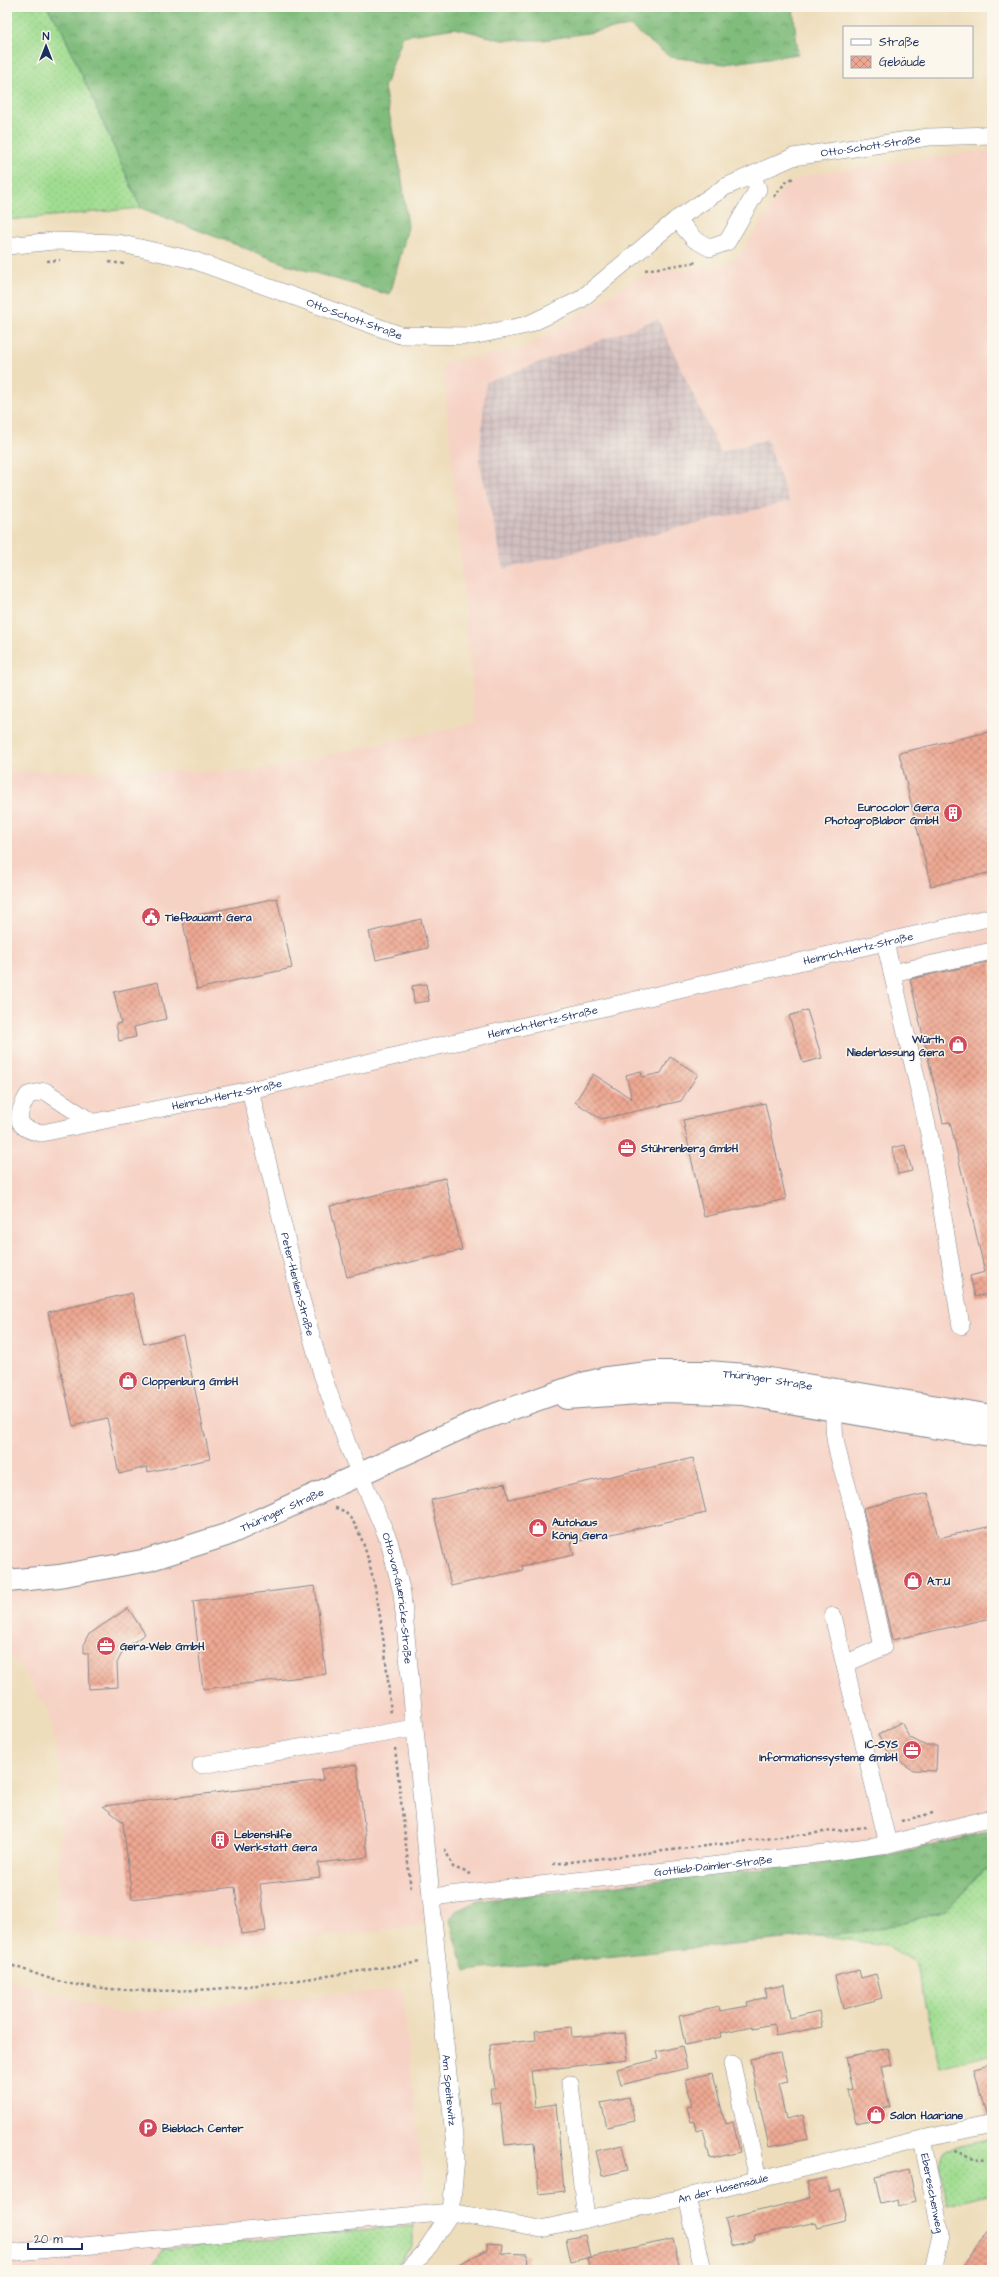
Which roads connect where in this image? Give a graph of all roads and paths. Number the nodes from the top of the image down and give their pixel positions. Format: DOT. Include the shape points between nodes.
graph roads {
  1 [pos="992,135"];
  2 [pos="798,174"];
  3 [pos="752,175"];
  4 [pos="771,202"];
  5 [pos="677,219"];
  6 [pos="7,246"];
  7 [pos="63,260"];
  8 [pos="41,261"];
  9 [pos="108,261"];
  10 [pos="703,261"];
  11 [pos="130,265"];
  12 [pos="638,271"];
  13 [pos="992,917"];
  14 [pos="885,942"];
  15 [pos="992,951"];
  16 [pos="892,973"];
  17 [pos="250,1090"];
  18 [pos="93,1123"];
  19 [pos="962,1326"];
  20 [pos="836,1400"];
  21 [pos="992,1416"];
  22 [pos="992,1435"];
  23 [pos="360,1474"];
  24 [pos="7,1581"];
  25 [pos="833,1616"];
  26 [pos="845,1664"];
  27 [pos="415,1728"];
  28 [pos="201,1765"];
  29 [pos="938,1812"];
  30 [pos="992,1818"];
  31 [pos="884,1825"];
  32 [pos="888,1844"];
  33 [pos="426,1846"];
  34 [pos="406,1850"];
  35 [pos="548,1865"];
  36 [pos="478,1873"];
  37 [pos="431,1897"];
  38 [pos="438,1962"];
  39 [pos="7,1964"];
  40 [pos="732,2064"];
  41 [pos="570,2084"];
  42 [pos="992,2124"];
  43 [pos="922,2139"];
  44 [pos="758,2179"];
  45 [pos="687,2198"];
  46 [pos="452,2212"];
  47 [pos="586,2219"];
  48 [pos="7,2253"];
  49 [pos="408,2270"];
  50 [pos="703,2270"];
  51 [pos="933,2270"];
  1 -- 3 [label="street, Otto-Schott-Straße" via="928,137 793,157"];
  2 -- 4 [label="path" via="785,183"];
  3 -- 5 [label="street, Otto-Schott-Straße" via="725,187"];
  3 -- 5 [label="street" via="758,189 726,242 710,248 694,240"];
  5 -- 6 [label="street, Otto-Schott-Straße" via="580,300 527,325 472,336 400,335 193,260 118,243 53,241"];
  7 -- 8 [label="path"];
  9 -- 11 [label="path"];
  10 -- 12 [label="path"];
  13 -- 14 [label="street, Heinrich-Hertz-Straße"];
  14 -- 16 [label="street"];
  14 -- 17 [label="street, Heinrich-Hertz-Straße"];
  15 -- 16 [label="street"];
  16 -- 19 [label="street" via="930,1138"];
  17 -- 18 [label="street, Heinrich-Hertz-Straße"];
  17 -- 23 [label="street, Peter-Henlein-Straße" via="320,1366"];
  20 -- 21 [label="main road, Thüringer Straße"];
  20 -- 22 [label="main road, Thüringer Straße"];
  20 -- 23 [label="main road, Thüringer Straße" via="701,1391 545,1398 477,1421"];
  20 -- 26 [label="street" via="833,1425 835,1442 883,1647"];
  23 -- 24 [label="main road, Thüringer Straße" via="226,1535 148,1560 59,1576"];
  23 -- 27 [label="street, Otto-von-Guericke-Straße" via="389,1541 397,1567 402,1593"];
  25 -- 26 [label="street"];
  26 -- 31 [label="street"];
  27 -- 28 [label="street"];
  27 -- 33 [label="street, Otto-von-Guericke-Straße"];
  29 -- 31 [label="path"];
  30 -- 32 [label="street, Gottlieb-Daimler-Straße"];
  31 -- 32 [label="street"];
  31 -- 35 [label="path"];
  32 -- 37 [label="street, Gottlieb-Daimler-Straße"];
  33 -- 34 [label="path"];
  33 -- 36 [label="path" via="442,1844 453,1867 470,1874"];
  33 -- 37 [label="street, Otto-von-Guericke-Straße"];
  37 -- 38 [label="street, Am Speitewitz"];
  38 -- 39 [label="path" via="246,1988 172,1992 76,1985"];
  38 -- 46 [label="street, Am Speitewitz" via="456,2158"];
  40 -- 44 [label="street"];
  41 -- 47 [label="street"];
  42 -- 43 [label="street, An der Hasensäule"];
  43 -- 44 [label="street, An der Hasensäule"];
  43 -- 51 [label="street, Ebereschenweg" via="941,2235"];
  44 -- 45 [label="street, An der Hasensäule"];
  45 -- 47 [label="street, An der Hasensäule"];
  45 -- 50 [label="street"];
  46 -- 47 [label="street, An der Hasensäule" via="541,2229"];
  46 -- 48 [label="street, An der Hasensäule"];
  46 -- 49 [label="street, Am Speitewitz" via="425,2252"];
}
